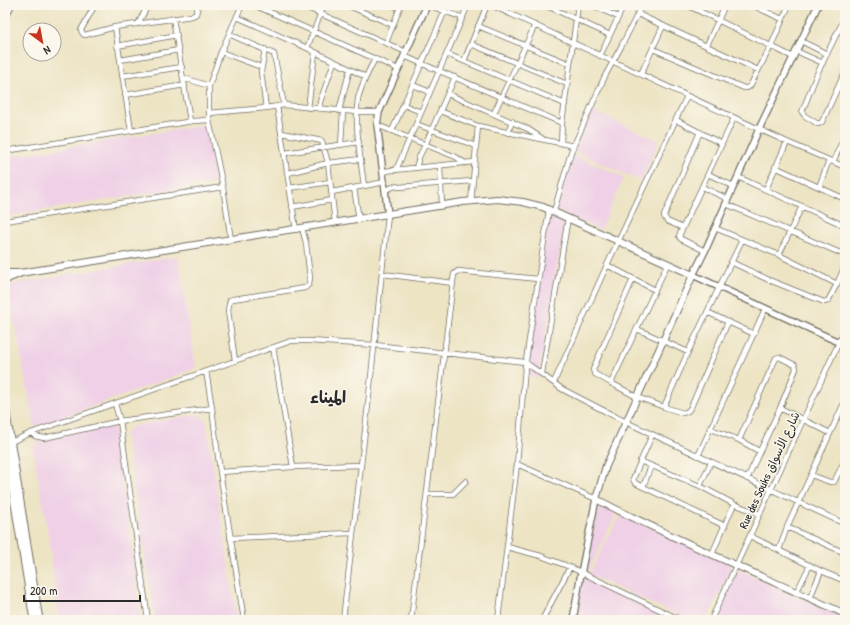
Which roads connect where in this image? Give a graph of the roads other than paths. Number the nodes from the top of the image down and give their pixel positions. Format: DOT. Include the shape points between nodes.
graph roads {
  1 [pos="11,5"];
  2 [pos="95,5"];
  3 [pos="148,5"];
  4 [pos="198,5"];
  5 [pos="242,5"];
  6 [pos="254,5"];
  7 [pos="301,5"];
  8 [pos="324,5"];
  9 [pos="347,5"];
  10 [pos="392,5"];
  11 [pos="427,5"];
  12 [pos="468,5"];
  13 [pos="486,5"];
  14 [pos="491,5"];
  15 [pos="545,5"];
  16 [pos="578,5"];
  17 [pos="592,5"];
  18 [pos="624,5"];
  19 [pos="641,5"];
  20 [pos="687,5"];
  21 [pos="725,5"];
  22 [pos="752,5"];
  23 [pos="789,5"];
  24 [pos="818,5"];
  25 [pos="400,7"];
  26 [pos="445,12"];
  27 [pos="320,14"];
  28 [pos="638,14"];
  29 [pos="5,16"];
  30 [pos="618,17"];
  31 [pos="173,18"];
  32 [pos="237,18"];
  33 [pos="463,18"];
  34 [pos="782,19"];
  35 [pos="576,20"];
  36 [pos="718,20"];
  37 [pos="844,20"];
  38 [pos="138,24"];
  39 [pos="393,25"];
  40 [pos="535,25"];
  41 [pos="478,26"];
  42 [pos="663,26"];
  43 [pos="115,27"];
  44 [pos="313,31"];
  45 [pos="229,34"];
  46 [pos="176,35"];
  47 [pos="610,35"];
  48 [pos="800,41"];
  49 [pos="386,43"];
  50 [pos="573,43"];
  51 [pos="471,44"];
  52 [pos="707,45"];
  53 [pos="117,46"];
  54 [pos="525,46"];
  55 [pos="770,46"];
  56 [pos="306,48"];
  57 [pos="265,49"];
  58 [pos="653,49"];
  59 [pos="179,50"];
  60 [pos="221,52"];
  61 [pos="315,53"];
  62 [pos="405,54"];
  63 [pos="447,54"];
  64 [pos="794,54"];
  65 [pos="827,54"];
  66 [pos="600,56"];
  67 [pos="375,59"];
  68 [pos="120,60"];
  69 [pos="334,62"];
  70 [pos="464,62"];
  71 [pos="613,62"];
  72 [pos="517,63"];
  73 [pos="822,63"];
  74 [pos="423,64"];
  75 [pos="570,64"];
  76 [pos="182,67"];
  77 [pos="261,67"];
  78 [pos="350,69"];
  79 [pos="398,69"];
  80 [pos="440,70"];
  81 [pos="758,70"];
  82 [pos="845,72"];
  83 [pos="641,74"];
  84 [pos="122,76"];
  85 [pos="366,77"];
  86 [pos="455,77"];
  87 [pos="184,78"];
  88 [pos="510,80"];
  89 [pos="567,84"];
  90 [pos="185,85"];
  91 [pos="413,85"];
  92 [pos="209,86"];
  93 [pos="430,92"];
  94 [pos="448,94"];
  95 [pos="125,95"];
  96 [pos="687,96"];
  97 [pos="502,97"];
  98 [pos="565,104"];
  99 [pos="284,105"];
  100 [pos="404,105"];
  101 [pos="277,106"];
  102 [pos="266,108"];
  103 [pos="308,108"];
  104 [pos="320,109"];
  105 [pos="341,111"];
  106 [pos="440,111"];
  107 [pos="357,112"];
  108 [pos="380,112"];
  109 [pos="421,112"];
  110 [pos="209,113"];
  111 [pos="494,113"];
  112 [pos="734,118"];
  113 [pos="210,120"];
  114 [pos="676,120"];
  115 [pos="190,122"];
  116 [pos="512,122"];
  117 [pos="562,123"];
  118 [pos="416,124"];
  119 [pos="377,125"];
  120 [pos="478,126"];
  121 [pos="759,129"];
  122 [pos="432,130"];
  123 [pos="131,131"];
  124 [pos="392,131"];
  125 [pos="508,132"];
  126 [pos="700,132"];
  127 [pos="282,133"];
  128 [pos="845,135"];
  129 [pos="409,138"];
  130 [pos="543,139"];
  131 [pos="359,142"];
  132 [pos="787,142"];
  133 [pos="561,143"];
  134 [pos="722,144"];
  135 [pos="341,145"];
  136 [pos="425,145"];
  137 [pos="476,146"];
  138 [pos="574,146"];
  139 [pos="324,147"];
  140 [pos="5,151"];
  141 [pos="285,153"];
  142 [pos="361,159"];
  143 [pos="831,161"];
  144 [pos="474,162"];
  145 [pos="328,163"];
  146 [pos="465,163"];
  147 [pos="440,166"];
  148 [pos="775,167"];
  149 [pos="845,167"];
  150 [pos="416,168"];
  151 [pos="396,170"];
  152 [pos="384,171"];
  153 [pos="288,173"];
  154 [pos="708,174"];
  155 [pos="738,177"];
  156 [pos="472,181"];
  157 [pos="330,182"];
  158 [pos="385,182"];
  159 [pos="440,184"];
  160 [pos="364,186"];
  161 [pos="734,186"];
  162 [pos="223,187"];
  163 [pos="702,187"];
  164 [pos="818,187"];
  165 [pos="289,188"];
  166 [pos="354,188"];
  167 [pos="766,189"];
  168 [pos="386,190"];
  169 [pos="332,192"];
  170 [pos="845,199"];
  171 [pos="332,200"];
  172 [pos="471,202"];
  173 [pos="727,202"];
  174 [pos="442,205"];
  175 [pos="802,206"];
  176 [pos="292,207"];
  177 [pos="551,210"];
  178 [pos="388,215"];
  179 [pos="568,218"];
  180 [pos="359,220"];
  181 [pos="5,221"];
  182 [pos="335,223"];
  183 [pos="845,226"];
  184 [pos="683,228"];
  185 [pos="716,228"];
  186 [pos="299,229"];
  187 [pos="790,231"];
  188 [pos="231,240"];
  189 [pos="618,240"];
  190 [pos="742,240"];
  191 [pos="705,251"];
  192 [pos="779,255"];
  193 [pos="845,255"];
  194 [pos="731,262"];
  195 [pos="668,263"];
  196 [pos="607,265"];
  197 [pos="845,266"];
  198 [pos="20,273"];
  199 [pos="5,274"];
  200 [pos="383,274"];
  201 [pos="693,275"];
  202 [pos="538,279"];
  203 [pos="633,279"];
  204 [pos="5,281"];
  205 [pos="453,283"];
  206 [pos="837,284"];
  207 [pos="718,287"];
  208 [pos="655,290"];
  209 [pos="765,309"];
  210 [pos="707,312"];
  211 [pos="728,322"];
  212 [pos="637,329"];
  213 [pos="845,329"];
  214 [pos="754,334"];
  215 [pos="663,341"];
  216 [pos="839,342"];
  217 [pos="375,345"];
  218 [pos="845,345"];
  219 [pos="273,347"];
  220 [pos="445,352"];
  221 [pos="688,352"];
  222 [pos="235,361"];
  223 [pos="525,362"];
  224 [pos="206,371"];
  225 [pos="542,373"];
  226 [pos="554,382"];
  227 [pos="611,383"];
  228 [pos="637,397"];
  229 [pos="845,401"];
  230 [pos="115,404"];
  231 [pos="664,407"];
  232 [pos="5,408"];
  233 [pos="212,408"];
  234 [pos="780,408"];
  235 [pos="804,420"];
  236 [pos="120,421"];
  237 [pos="626,422"];
  238 [pos="711,429"];
  239 [pos="31,433"];
  240 [pos="830,433"];
  241 [pos="652,434"];
  242 [pos="738,440"];
  243 [pos="8,442"];
  244 [pos="759,451"];
  245 [pos="698,456"];
  246 [pos="845,460"];
  247 [pos="640,461"];
  248 [pos="711,462"];
  249 [pos="517,464"];
  250 [pos="360,465"];
  251 [pos="651,466"];
  252 [pos="293,467"];
  253 [pos="220,472"];
  254 [pos="811,475"];
  255 [pos="747,479"];
  256 [pos="466,481"];
  257 [pos="700,486"];
  258 [pos="643,487"];
  259 [pos="771,490"];
  260 [pos="427,494"];
  261 [pos="596,499"];
  262 [pos="799,503"];
  263 [pos="734,504"];
  264 [pos="760,514"];
  265 [pos="845,524"];
  266 [pos="725,526"];
  267 [pos="788,528"];
  268 [pos="352,533"];
  269 [pos="750,536"];
  270 [pos="230,538"];
  271 [pos="507,547"];
  272 [pos="779,550"];
  273 [pos="845,553"];
  274 [pos="712,554"];
  275 [pos="736,565"];
  276 [pos="810,565"];
  277 [pos="570,567"];
  278 [pos="821,571"];
  279 [pos="581,573"];
  280 [pos="845,581"];
  281 [pos="796,593"];
  282 [pos="810,598"];
  283 [pos="845,614"];
  284 [pos="34,620"];
  285 [pos="39,620"];
  286 [pos="148,620"];
  287 [pos="244,620"];
  288 [pos="342,620"];
  289 [pos="411,620"];
  290 [pos="498,620"];
  291 [pos="542,620"];
  292 [pos="573,620"];
  293 [pos="681,620"];
  294 [pos="711,620"];
  1 -- 29 [label="main road"];
  2 -- 43 [label="street" via="81,30 82,34"];
  3 -- 38 [label="street"];
  4 -- 31 [label="street" via="194,15"];
  5 -- 32 [label="street"];
  6 -- 44 [label="street"];
  7 -- 27 [label="street"];
  8 -- 27 [label="street"];
  9 -- 39 [label="street"];
  10 -- 25 [label="street"];
  11 -- 26 [label="street"];
  11 -- 62 [label="street"];
  12 -- 33 [label="street"];
  13 -- 41 [label="street"];
  14 -- 40 [label="street"];
  15 -- 35 [label="street"];
  16 -- 35 [label="street"];
  17 -- 30 [label="street"];
  18 -- 30 [label="street"];
  19 -- 28 [label="street"];
  20 -- 36 [label="street"];
  21 -- 36 [label="street"];
  22 -- 34 [label="street"];
  23 -- 34 [label="street"];
  24 -- 48 [label="street"];
  25 -- 39 [label="street"];
  26 -- 33 [label="street"];
  26 -- 74 [label="street"];
  27 -- 44 [label="street"];
  27 -- 49 [label="street"];
  28 -- 42 [label="street"];
  28 -- 71 [label="street"];
  30 -- 47 [label="street"];
  31 -- 38 [label="street"];
  31 -- 46 [label="street"];
  32 -- 45 [label="street"];
  32 -- 56 [label="street"];
  33 -- 63 [label="street"];
  34 -- 55 [label="street"];
  35 -- 47 [label="street"];
  35 -- 50 [label="street"];
  36 -- 52 [label="street"];
  36 -- 55 [label="street"];
  37 -- 65 [label="street"];
  38 -- 43 [label="street"];
  39 -- 49 [label="street"];
  40 -- 50 [label="street"];
  40 -- 54 [label="street"];
  41 -- 51 [label="street"];
  41 -- 54 [label="street"];
  42 -- 52 [label="street"];
  42 -- 58 [label="street"];
  43 -- 53 [label="street"];
  44 -- 56 [label="street"];
  44 -- 67 [label="street"];
  45 -- 57 [label="street"];
  45 -- 60 [label="street"];
  46 -- 53 [label="street"];
  46 -- 59 [label="street"];
  47 -- 66 [label="street"];
  48 -- 64 [label="street"];
  48 -- 65 [label="street"];
  49 -- 62 [label="street"];
  50 -- 66 [label="street"];
  50 -- 75 [label="street"];
  51 -- 70 [label="street"];
  51 -- 72 [label="street"];
  52 -- 81 [label="street"];
  53 -- 68 [label="street"];
  54 -- 72 [label="street"];
  54 -- 75 [label="street"];
  55 -- 64 [label="street"];
  55 -- 81 [label="street"];
  56 -- 61 [label="street"];
  57 -- 77 [label="street"];
  57 -- 99 [label="street" via="275,56"];
  58 -- 81 [label="street" via="744,88 750,86"];
  58 -- 83 [label="street"];
  59 -- 68 [label="street"];
  59 -- 76 [label="street"];
  60 -- 77 [label="street"];
  60 -- 92 [label="street"];
  61 -- 69 [label="street"];
  61 -- 103 [label="street"];
  62 -- 74 [label="street"];
  62 -- 79 [label="street"];
  63 -- 70 [label="street"];
  63 -- 80 [label="street"];
  64 -- 73 [label="street"];
  64 -- 121 [label="street"];
  65 -- 73 [label="street"];
  66 -- 71 [label="street"];
  67 -- 79 [label="street"];
  67 -- 85 [label="street"];
  68 -- 84 [label="street"];
  69 -- 78 [label="street"];
  69 -- 104 [label="street"];
  70 -- 88 [label="street"];
  71 -- 83 [label="street"];
  71 -- 138 [label="street"];
  72 -- 88 [label="street"];
  72 -- 89 [label="street"];
  73 -- 82 [label="street" via="802,112 818,124 822,122"];
  74 -- 80 [label="street"];
  74 -- 91 [label="street"];
  75 -- 89 [label="street"];
  76 -- 84 [label="street"];
  76 -- 87 [label="street"];
  77 -- 102 [label="street"];
  78 -- 85 [label="street"];
  78 -- 105 [label="street"];
  79 -- 108 [label="street"];
  80 -- 86 [label="street"];
  80 -- 93 [label="street"];
  83 -- 96 [label="street"];
  84 -- 95 [label="street"];
  85 -- 107 [label="street" via="358,98"];
  86 -- 94 [label="street"];
  86 -- 97 [label="street"];
  87 -- 90 [label="street"];
  87 -- 92 [label="street"];
  88 -- 97 [label="street"];
  88 -- 98 [label="street"];
  89 -- 98 [label="street"];
  90 -- 95 [label="street"];
  90 -- 115 [label="street"];
  91 -- 93 [label="street"];
  91 -- 100 [label="street"];
  92 -- 110 [label="street"];
  93 -- 109 [label="street"];
  94 -- 106 [label="street"];
  94 -- 111 [label="street"];
  95 -- 123 [label="street"];
  96 -- 112 [label="street"];
  96 -- 114 [label="street"];
  97 -- 111 [label="street"];
  97 -- 117 [label="street"];
  98 -- 117 [label="street"];
  99 -- 101 [label="street"];
  99 -- 103 [label="street"];
  100 -- 109 [label="street"];
  100 -- 124 [label="street"];
  101 -- 102 [label="street"];
  101 -- 127 [label="street"];
  102 -- 110 [label="street"];
  103 -- 104 [label="street"];
  104 -- 105 [label="street"];
  105 -- 107 [label="street"];
  105 -- 135 [label="street"];
  106 -- 120 [label="street"];
  106 -- 122 [label="street"];
  107 -- 108 [label="street"];
  107 -- 131 [label="street"];
  108 -- 119 [label="street"];
  109 -- 118 [label="street"];
  110 -- 113 [label="street"];
  111 -- 116 [label="street"];
  112 -- 121 [label="street"];
  112 -- 134 [label="street"];
  113 -- 115 [label="street"];
  113 -- 162 [label="street"];
  114 -- 126 [label="street"];
  114 -- 189 [label="street"];
  115 -- 123 [label="street"];
  116 -- 125 [label="street"];
  116 -- 130 [label="street" via="535,132"];
  117 -- 133 [label="street"];
  118 -- 122 [label="street"];
  118 -- 129 [label="street"];
  119 -- 124 [label="street"];
  119 -- 152 [label="street"];
  120 -- 125 [label="street"];
  120 -- 137 [label="street"];
  121 -- 132 [label="street"];
  121 -- 155 [label="street"];
  122 -- 136 [label="street"];
  122 -- 137 [label="street"];
  123 -- 140 [label="street"];
  124 -- 129 [label="street"];
  125 -- 130 [label="street"];
  126 -- 134 [label="street"];
  126 -- 184 [label="street" via="664,216 667,221"];
  127 -- 139 [label="street" via="321,140"];
  127 -- 141 [label="street"];
  128 -- 143 [label="street"];
  129 -- 136 [label="street"];
  129 -- 151 [label="street"];
  130 -- 133 [label="street"];
  131 -- 135 [label="street"];
  131 -- 142 [label="street"];
  132 -- 143 [label="street"];
  132 -- 148 [label="street"];
  133 -- 138 [label="street"];
  134 -- 154 [label="street"];
  135 -- 139 [label="street"];
  136 -- 146 [label="street"];
  136 -- 150 [label="street"];
  137 -- 144 [label="street"];
  138 -- 177 [label="street"];
  139 -- 141 [label="street"];
  139 -- 145 [label="street"];
  141 -- 153 [label="street"];
  142 -- 145 [label="street"];
  142 -- 160 [label="street"];
  143 -- 149 [label="street"];
  143 -- 164 [label="street"];
  144 -- 146 [label="street"];
  144 -- 156 [label="street"];
  145 -- 153 [label="street"];
  145 -- 157 [label="street"];
  146 -- 147 [label="street"];
  147 -- 150 [label="street"];
  147 -- 159 [label="street"];
  148 -- 164 [label="street"];
  148 -- 167 [label="street"];
  150 -- 151 [label="street"];
  151 -- 152 [label="street"];
  152 -- 158 [label="street"];
  153 -- 165 [label="street"];
  154 -- 161 [label="street"];
  154 -- 163 [label="street"];
  155 -- 161 [label="street"];
  155 -- 167 [label="street"];
  156 -- 159 [label="street"];
  156 -- 172 [label="street"];
  157 -- 165 [label="street"];
  157 -- 169 [label="street"];
  158 -- 160 [label="street"];
  158 -- 168 [label="street"];
  159 -- 168 [label="street" via="395,186"];
  159 -- 174 [label="street"];
  160 -- 166 [label="street"];
  161 -- 173 [label="street"];
  162 -- 181 [label="street"];
  162 -- 188 [label="street"];
  163 -- 173 [label="street"];
  163 -- 184 [label="street"];
  164 -- 170 [label="street"];
  165 -- 176 [label="street"];
  166 -- 169 [label="street"];
  166 -- 180 [label="street"];
  167 -- 175 [label="street"];
  168 -- 178 [label="street"];
  169 -- 171 [label="street"];
  171 -- 176 [label="street"];
  171 -- 182 [label="street"];
  172 -- 174 [label="main road"];
  172 -- 177 [label="main road" via="513,200"];
  173 -- 185 [label="street"];
  173 -- 187 [label="street"];
  174 -- 178 [label="main road"];
  175 -- 183 [label="street"];
  175 -- 187 [label="street"];
  176 -- 186 [label="street"];
  177 -- 179 [label="main road"];
  177 -- 202 [label="street"];
  178 -- 180 [label="main road"];
  178 -- 200 [label="street"];
  179 -- 189 [label="main road"];
  179 -- 225 [label="street"];
  180 -- 182 [label="main road"];
  182 -- 186 [label="main road"];
  184 -- 191 [label="street" via="681,239"];
  185 -- 190 [label="street"];
  185 -- 191 [label="street"];
  186 -- 188 [label="main road"];
  186 -- 222 [label="street" via="306,243 309,284 306,288 230,300 228,310"];
  187 -- 192 [label="street"];
  187 -- 193 [label="street"];
  188 -- 198 [label="main road"];
  189 -- 195 [label="main road"];
  189 -- 196 [label="street"];
  190 -- 192 [label="street"];
  190 -- 194 [label="street"];
  191 -- 201 [label="street"];
  192 -- 206 [label="street"];
  194 -- 206 [label="street" via="824,302 828,301"];
  194 -- 207 [label="street"];
  195 -- 201 [label="main road"];
  195 -- 208 [label="street"];
  196 -- 203 [label="street"];
  196 -- 226 [label="street"];
  197 -- 206 [label="street"];
  198 -- 199 [label="main road"];
  198 -- 204 [label="highway"];
  200 -- 205 [label="street"];
  200 -- 217 [label="street"];
  201 -- 207 [label="street"];
  201 -- 215 [label="main road"];
  202 -- 205 [label="street" via="458,271 454,274"];
  202 -- 223 [label="street"];
  203 -- 208 [label="street"];
  203 -- 227 [label="street" via="593,370 595,374"];
  205 -- 220 [label="street"];
  207 -- 209 [label="street"];
  207 -- 210 [label="street"];
  208 -- 212 [label="street"];
  209 -- 214 [label="street"];
  209 -- 216 [label="street"];
  210 -- 211 [label="street"];
  210 -- 221 [label="street"];
  211 -- 214 [label="street"];
  211 -- 231 [label="street" via="688,411 683,413"];
  212 -- 215 [label="street"];
  212 -- 227 [label="street"];
  213 -- 216 [label="street, Rue des Souks شارع الأسواق"];
  214 -- 238 [label="street"];
  215 -- 221 [label="street"];
  215 -- 228 [label="main road"];
  216 -- 218 [label="street"];
  216 -- 235 [label="street, Rue des Souks شارع الأسواق"];
  217 -- 219 [label="street" via="309,341"];
  217 -- 220 [label="street"];
  217 -- 250 [label="street"];
  219 -- 222 [label="street"];
  219 -- 252 [label="street"];
  220 -- 223 [label="street"];
  220 -- 260 [label="street"];
  221 -- 231 [label="street"];
  222 -- 224 [label="street"];
  223 -- 225 [label="street"];
  223 -- 249 [label="street"];
  224 -- 230 [label="street"];
  224 -- 233 [label="street"];
  225 -- 226 [label="street"];
  226 -- 237 [label="street" via="562,389"];
  227 -- 228 [label="street"];
  228 -- 231 [label="street"];
  228 -- 237 [label="main road"];
  229 -- 240 [label="street"];
  230 -- 236 [label="street"];
  230 -- 239 [label="street"];
  232 -- 243 [label="highway"];
  233 -- 236 [label="street"];
  233 -- 253 [label="street"];
  234 -- 235 [label="street"];
  234 -- 242 [label="street" via="796,368 795,364 777,357"];
  234 -- 244 [label="street"];
  235 -- 240 [label="street"];
  235 -- 259 [label="street, Rue des Souks شارع الأسواق"];
  236 -- 239 [label="street" via="44,438"];
  236 -- 286 [label="street"];
  237 -- 241 [label="street"];
  237 -- 261 [label="main road" via="606,466"];
  238 -- 242 [label="street"];
  238 -- 245 [label="street"];
  239 -- 243 [label="street"];
  240 -- 254 [label="street"];
  241 -- 245 [label="street"];
  241 -- 247 [label="street"];
  242 -- 244 [label="street"];
  243 -- 284 [label="highway"];
  243 -- 285 [label="highway"];
  244 -- 255 [label="street"];
  245 -- 248 [label="street"];
  246 -- 254 [label="street" via="834,482"];
  247 -- 251 [label="street"];
  247 -- 258 [label="street" via="633,479"];
  248 -- 255 [label="street"];
  248 -- 257 [label="street"];
  249 -- 261 [label="street"];
  249 -- 271 [label="street"];
  250 -- 252 [label="street"];
  250 -- 268 [label="street"];
  251 -- 257 [label="street"];
  251 -- 258 [label="street"];
  252 -- 253 [label="street"];
  253 -- 270 [label="street"];
  254 -- 262 [label="street"];
  255 -- 259 [label="street"];
  256 -- 260 [label="street" via="453,494"];
  257 -- 263 [label="street"];
  258 -- 266 [label="street"];
  259 -- 262 [label="street"];
  259 -- 264 [label="street, Rue des Souks شارع الأسواق"];
  260 -- 289 [label="street"];
  261 -- 274 [label="main road"];
  261 -- 279 [label="street"];
  262 -- 265 [label="street"];
  262 -- 267 [label="street"];
  263 -- 264 [label="street"];
  263 -- 266 [label="street"];
  264 -- 269 [label="street, Rue des Souks شارع الأسواق"];
  266 -- 274 [label="street"];
  267 -- 272 [label="street"];
  267 -- 273 [label="street"];
  268 -- 270 [label="street"];
  268 -- 288 [label="street"];
  269 -- 272 [label="street"];
  269 -- 275 [label="street, Rue des Souks شارع الأسواق"];
  270 -- 287 [label="street"];
  271 -- 277 [label="street"];
  271 -- 290 [label="street"];
  272 -- 276 [label="street"];
  274 -- 275 [label="main road"];
  275 -- 281 [label="main road"];
  275 -- 294 [label="street, Rue des Souks شارع الأسواق"];
  276 -- 278 [label="street"];
  276 -- 281 [label="street"];
  277 -- 279 [label="street"];
  277 -- 291 [label="street"];
  278 -- 280 [label="street"];
  278 -- 282 [label="street"];
  279 -- 292 [label="street"];
  279 -- 293 [label="street"];
  281 -- 282 [label="main road"];
  282 -- 283 [label="main road"];
}
